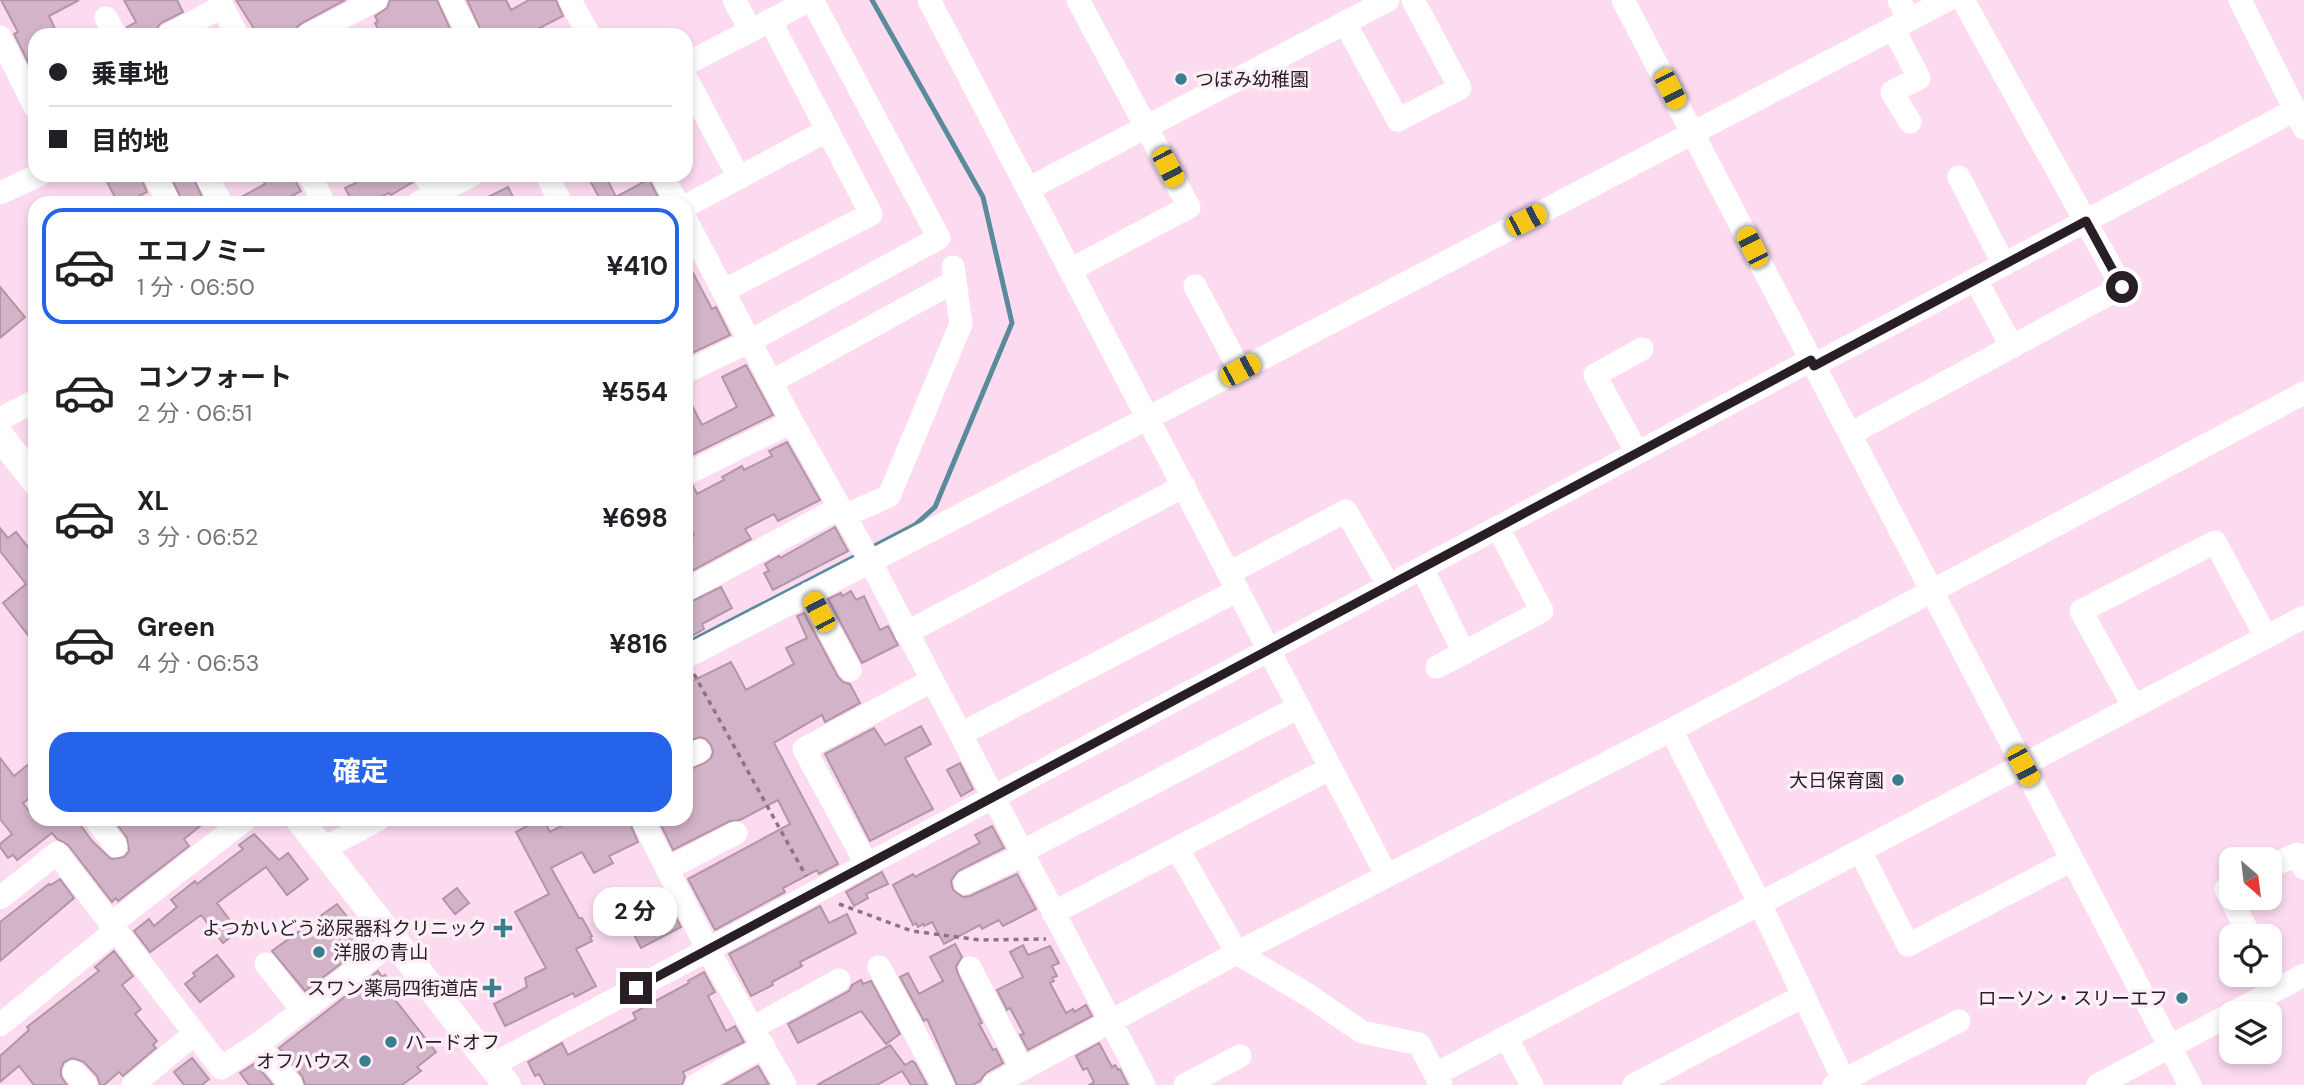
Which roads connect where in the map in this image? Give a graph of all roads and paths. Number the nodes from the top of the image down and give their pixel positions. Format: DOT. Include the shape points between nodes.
graph roads {
  1 [pos="376,0"];
  2 [pos="451,0"];
  3 [pos="570,0"];
  4 [pos="734,0"];
  5 [pos="811,0"];
  6 [pos="929,0"];
  7 [pos="1078,0"];
  8 [pos="1388,0"];
  9 [pos="1413,0"];
  10 [pos="1623,0"];
  11 [pos="1947,0"];
  12 [pos="1963,0"];
  13 [pos="2239,0"];
  14 [pos="220,3"];
  15 [pos="1900,16"];
  16 [pos="1345,23"];
  17 [pos="348,26"];
  18 [pos="761,26"];
  19 [pos="179,28"];
  20 [pos="233,28"];
  21 [pos="465,28"];
  22 [pos="585,28"];
  23 [pos="0,37"];
  24 [pos="693,60"];
  25 [pos="693,91"];
  26 [pos="28,93"];
  27 [pos="2300,119"];
  28 [pos="1910,122"];
  29 [pos="1146,127"];
  30 [pos="828,130"];
  31 [pos="1693,133"];
  32 [pos="1959,177"];
  33 [pos="739,178"];
  34 [pos="28,180"];
  35 [pos="458,182"];
  36 [pos="1028,189"];
  37 [pos="438,192"];
  38 [pos="0,193"];
  39 [pos="693,202"];
  40 [pos="2086,221"];
  41 [pos="693,233"];
  42 [pos="2004,265"];
  43 [pos="1070,270"];
  44 [pos="1976,280"];
  45 [pos="1195,286"];
  46 [pos="723,291"];
  47 [pos="750,341"];
  48 [pos="2012,346"];
  49 [pos="1642,349"];
  50 [pos="1813,363"];
  51 [pos="693,369"];
  52 [pos="1240,370"];
  53 [pos="771,382"];
  54 [pos="2304,393"];
  55 [pos="28,405"];
  56 [pos="1148,418"];
  57 [pos="0,419"];
  58 [pos="792,422"];
  59 [pos="1850,434"];
  60 [pos="0,436"];
  61 [pos="1637,453"];
  62 [pos="693,471"];
  63 [pos="28,472"];
  64 [pos="1184,486"];
  65 [pos="841,512"];
  66 [pos="1498,528"];
  67 [pos="866,555"];
  68 [pos="1422,568"];
  69 [pos="1233,582"];
  70 [pos="693,586"];
  71 [pos="1389,586"];
  72 [pos="1932,591"];
  73 [pos="809,593"];
  74 [pos="2303,620"];
  75 [pos="906,633"];
  76 [pos="2266,638"];
  77 [pos="1269,650"];
  78 [pos="1464,653"];
  79 [pos="693,663"];
  80 [pos="1437,667"];
  81 [pos="850,670"];
  82 [pos="693,672"];
  83 [pos="931,681"];
  84 [pos="1299,707"];
  85 [pos="2134,707"];
  86 [pos="1671,730"];
  87 [pos="961,734"];
  88 [pos="2023,766"];
  89 [pos="1331,768"];
  90 [pos="993,797"];
  91 [pos="100,826"];
  92 [pos="237,826"];
  93 [pos="305,826"];
  94 [pos="366,826"];
  95 [pos="646,826"];
  96 [pos="736,833"];
  97 [pos="116,846"];
  98 [pos="1177,848"];
  99 [pos="323,849"];
  100 [pos="1860,851"];
  101 [pos="1022,853"];
  102 [pos="2073,860"];
  103 [pos="2282,861"];
  104 [pos="867,865"];
  105 [pos="2304,868"];
  106 [pos="667,869"];
  107 [pos="1387,876"];
  108 [pos="965,883"];
  109 [pos="815,892"];
  110 [pos="0,898"];
  111 [pos="1760,904"];
  112 [pos="1053,913"];
  113 [pos="113,928"];
  114 [pos="1066,938"];
  115 [pos="394,941"];
  116 [pos="708,950"];
  117 [pos="1237,953"];
  118 [pos="266,964"];
  119 [pos="879,967"];
  120 [pos="970,968"];
  121 [pos="2304,975"];
  122 [pos="839,980"];
  123 [pos="2282,980"];
  124 [pos="2267,987"];
  125 [pos="1804,996"];
  126 [pos="2249,1001"];
  127 [pos="302,1010"];
  128 [pos="1959,1021"];
  129 [pos="2219,1021"];
  130 [pos="1110,1023"];
  131 [pos="0,1025"];
  132 [pos="194,1034"];
  133 [pos="759,1036"];
  134 [pos="1506,1037"];
  135 [pos="258,1044"];
  136 [pos="2170,1047"];
  137 [pos="1240,1056"];
  138 [pos="1022,1069"];
  139 [pos="500,1075"];
  140 [pos="1438,1080"];
  141 [pos="1841,1083"];
  142 [pos="133,1085"];
  143 [pos="290,1085"];
  144 [pos="696,1085"];
  145 [pos="785,1085"];
  146 [pos="943,1085"];
  147 [pos="993,1085"];
  148 [pos="1144,1085"];
  149 [pos="1185,1085"];
  150 [pos="1532,1085"];
  151 [pos="1634,1085"];
  152 [pos="2098,1085"];
  153 [pos="2190,1085"];
  1 -- 17 [label="street"];
  2 -- 21 [label="street"];
  3 -- 22 [label="street"];
  4 -- 18 [label="street"];
  5 -- 18 [label="street"];
  5 -- 47 [label="street" via="939,238"];
  6 -- 36 [label="street"];
  7 -- 29 [label="street"];
  8 -- 16 [label="street"];
  9 -- 16 [label="street" via="1460,88 1398,120"];
  10 -- 31 [label="street"];
  11 -- 15 [label="street"];
  12 -- 40 [label="street"];
  13 -- 27 [label="street"];
  14 -- 19 [label="street"];
  14 -- 20 [label="street"];
  15 -- 28 [label="street" via="1919,78 1892,92"];
  15 -- 31 [label="street"];
  16 -- 29 [label="street"];
  18 -- 24 [label="street"];
  18 -- 30 [label="street"];
  23 -- 26 [label="street"];
  25 -- 33 [label="street"];
  27 -- 40 [label="street"];
  29 -- 36 [label="street"];
  29 -- 43 [label="street" via="1189,207"];
  30 -- 33 [label="street"];
  30 -- 46 [label="street" via="871,214"];
  31 -- 50 [label="street"];
  31 -- 52 [label="street"];
  32 -- 42 [label="street"];
  33 -- 39 [label="street"];
  34 -- 38 [label="street"];
  35 -- 37 [label="street"];
  36 -- 43 [label="street"];
  40 -- 42 [label="street"];
  40 -- 48 [label="street" via="2122,287"];
  41 -- 46 [label="street"];
  42 -- 44 [label="street"];
  43 -- 56 [label="street"];
  44 -- 48 [label="street"];
  44 -- 50 [label="street"];
  45 -- 52 [label="street"];
  46 -- 47 [label="street"];
  47 -- 51 [label="street"];
  47 -- 53 [label="street"];
  48 -- 59 [label="street"];
  49 -- 61 [label="street" via="1595,374"];
  50 -- 59 [label="street"];
  50 -- 61 [label="street"];
  52 -- 56 [label="street"];
  53 -- 58 [label="street"];
  53 -- 65 [label="street" via="954,274 961,324 889,496"];
  54 -- 72 [label="street"];
  55 -- 57 [label="street"];
  56 -- 64 [label="street"];
  56 -- 67 [label="street"];
  58 -- 62 [label="street"];
  58 -- 65 [label="street"];
  59 -- 72 [label="street"];
  60 -- 63 [label="main road"];
  61 -- 66 [label="street"];
  64 -- 69 [label="street"];
  64 -- 75 [label="street"];
  65 -- 67 [label="street"];
  65 -- 70 [label="street"];
  66 -- 68 [label="street"];
  66 -- 78 [label="street" via="1542,611"];
  67 -- 73 [label="street"];
  67 -- 75 [label="street"];
  68 -- 71 [label="street"];
  68 -- 78 [label="street"];
  69 -- 71 [label="street" via="1346,511"];
  69 -- 77 [label="street"];
  69 -- 87 [label="street"];
  71 -- 77 [label="street"];
  72 -- 86 [label="street"];
  72 -- 88 [label="street"];
  73 -- 79 [label="street"];
  73 -- 81 [label="street"];
  74 -- 76 [label="street"];
  75 -- 83 [label="street"];
  76 -- 85 [label="street"];
  76 -- 85 [label="street" via="2215,542 2081,611"];
  77 -- 84 [label="street"];
  77 -- 90 [label="street"];
  78 -- 80 [label="street"];
  82 -- 109 [label="path"];
  83 -- 87 [label="street"];
  83 -- 104 [label="street" via="804,749"];
  84 -- 89 [label="street"];
  84 -- 101 [label="street"];
  85 -- 88 [label="street"];
  86 -- 107 [label="street"];
  86 -- 111 [label="street"];
  87 -- 90 [label="street"];
  88 -- 100 [label="street"];
  88 -- 102 [label="street"];
  89 -- 98 [label="street"];
  89 -- 107 [label="street"];
  90 -- 101 [label="street"];
  90 -- 104 [label="street"];
  91 -- 97 [label="street"];
  92 -- 113 [label="street"];
  93 -- 99 [label="main road"];
  94 -- 99 [label="street"];
  95 -- 106 [label="street"];
  96 -- 106 [label="street"];
  98 -- 112 [label="street"];
  98 -- 117 [label="street"];
  99 -- 115 [label="main road"];
  100 -- 102 [label="street" via="1908,945"];
  100 -- 111 [label="street"];
  101 -- 108 [label="street"];
  101 -- 112 [label="street"];
  102 -- 136 [label="street"];
  103 -- 105 [label="street" via="2297,854"];
  104 -- 109 [label="street"];
  106 -- 116 [label="street"];
  107 -- 117 [label="street"];
  109 -- 114 [label="path" via="912,931 980,940"];
  109 -- 116 [label="street"];
  110 -- 113 [label="street" via="57,853"];
  111 -- 125 [label="street"];
  111 -- 134 [label="street"];
  112 -- 114 [label="street"];
  113 -- 131 [label="street"];
  113 -- 132 [label="street"];
  114 -- 130 [label="street"];
  115 -- 127 [label="street"];
  115 -- 139 [label="main road"];
  116 -- 133 [label="street"];
  116 -- 139 [label="street"];
  117 -- 130 [label="street"];
  117 -- 140 [label="street" via="1362,1032 1419,1044"];
  118 -- 127 [label="street"];
  119 -- 146 [label="street"];
  120 -- 138 [label="street"];
  121 -- 123 [label="street"];
  122 -- 133 [label="street"];
  124 -- 126 [label="street"];
  125 -- 141 [label="street"];
  125 -- 151 [label="street"];
  127 -- 135 [label="street"];
  128 -- 141 [label="street"];
  129 -- 136 [label="street"];
  130 -- 138 [label="street"];
  130 -- 148 [label="street"];
  132 -- 135 [label="street" via="221,1068"];
  132 -- 142 [label="street"];
  133 -- 144 [label="street"];
  133 -- 145 [label="street"];
  134 -- 140 [label="street"];
  134 -- 150 [label="street"];
  135 -- 143 [label="street"];
  136 -- 152 [label="street"];
  136 -- 153 [label="street"];
  137 -- 149 [label="street"];
  138 -- 147 [label="street"];
}
